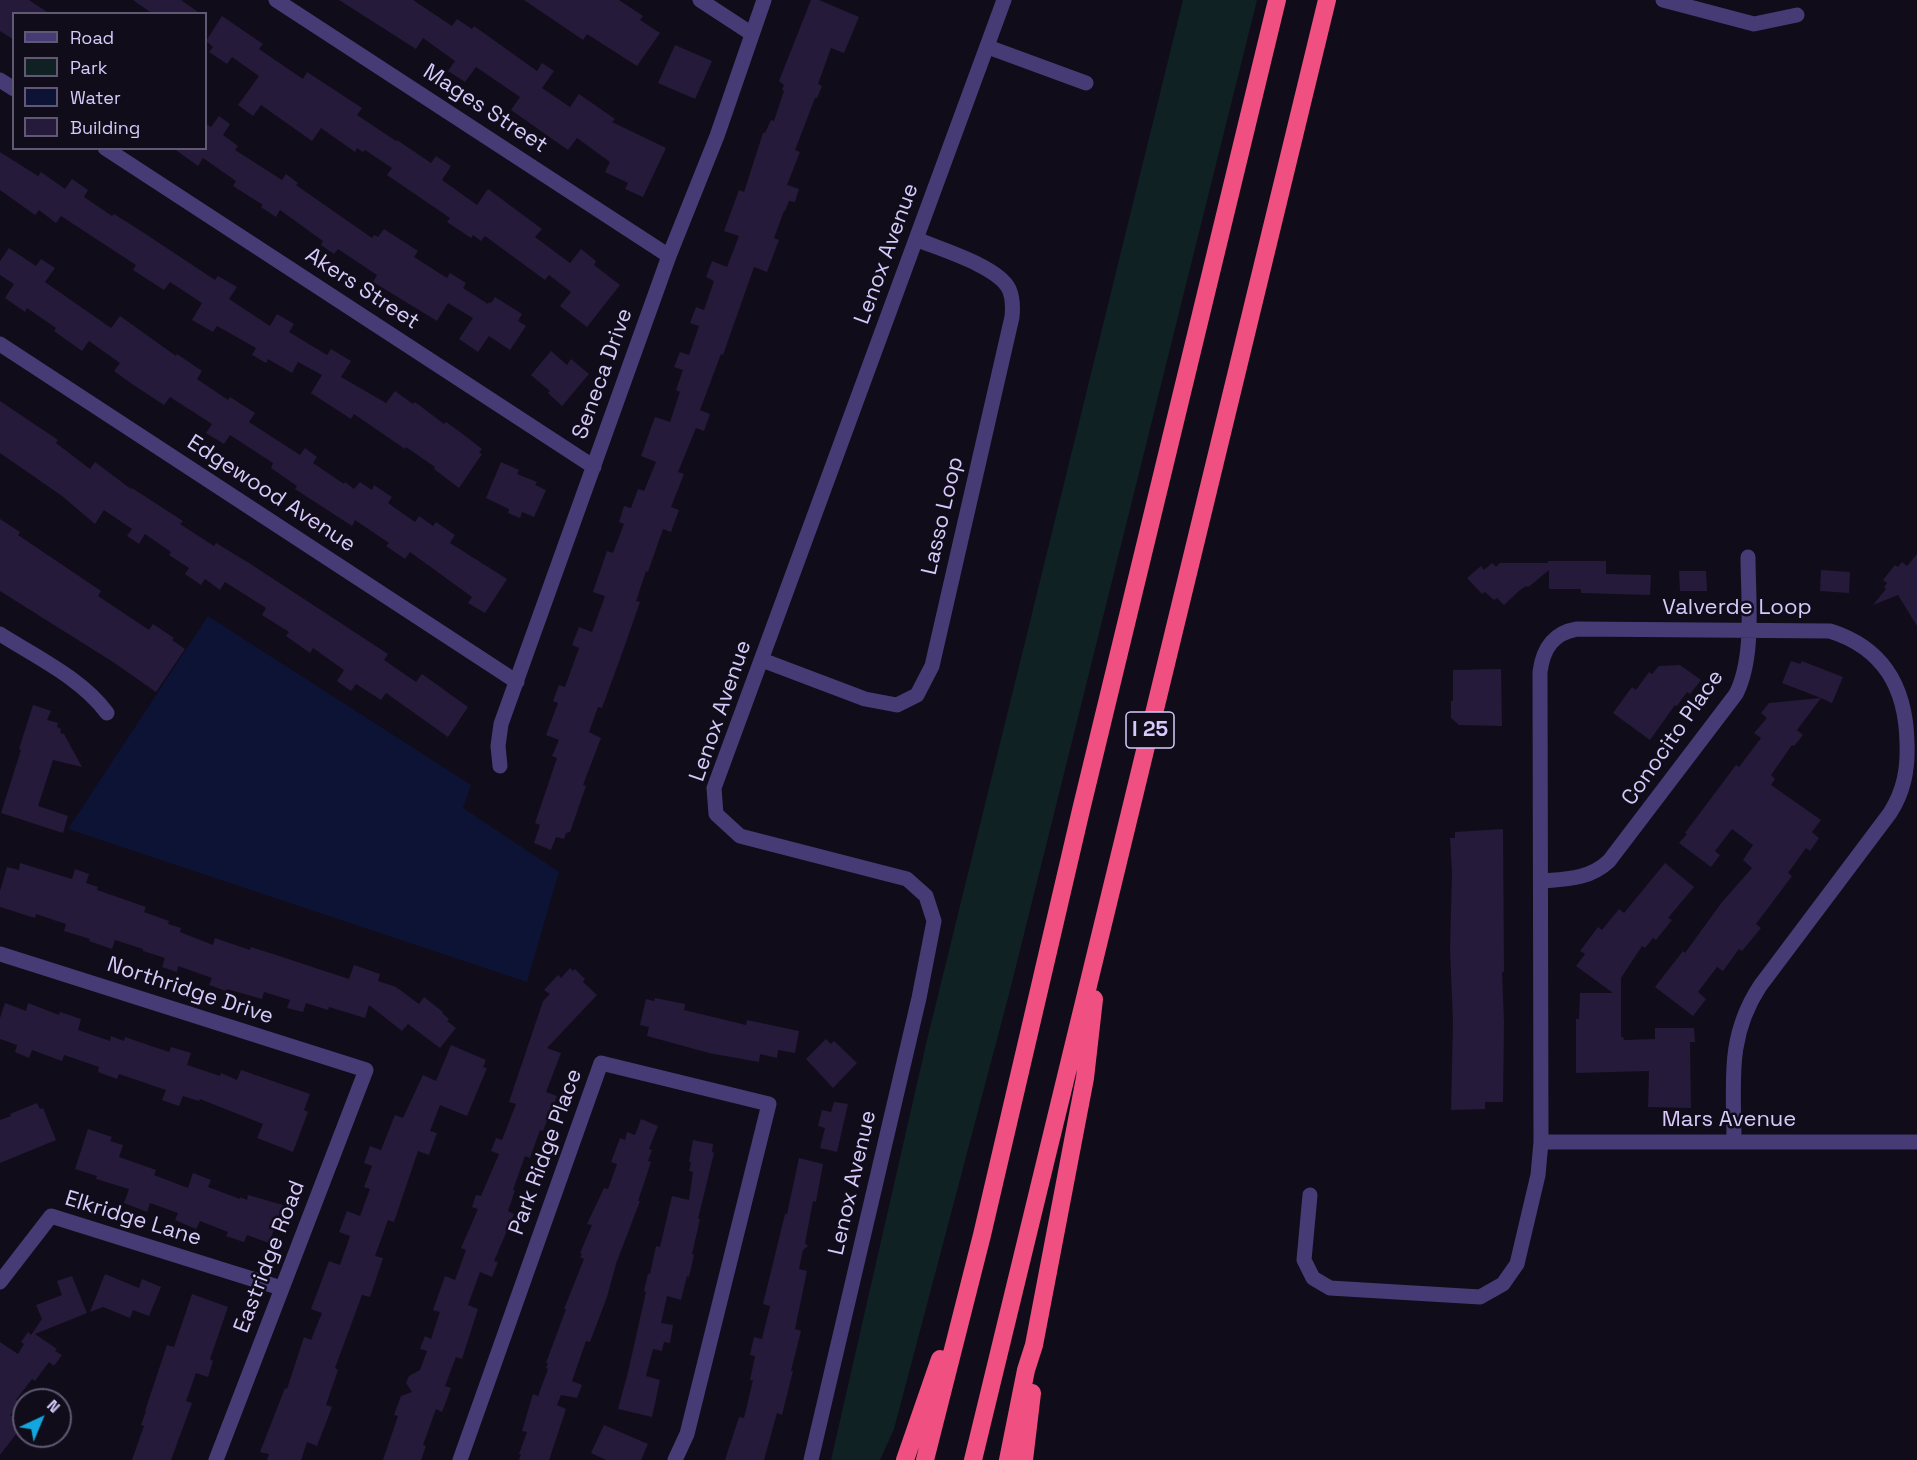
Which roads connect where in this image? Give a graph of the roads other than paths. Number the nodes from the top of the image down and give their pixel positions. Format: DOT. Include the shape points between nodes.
graph roads {
  1 [pos="276,0"];
  2 [pos="699,0"];
  3 [pos="764,0"];
  4 [pos="1004,0"];
  5 [pos="1277,0"];
  6 [pos="1327,0"];
  7 [pos="1663,0"];
  8 [pos="1797,15"];
  9 [pos="752,34"];
  10 [pos="988,47"];
  11 [pos="1086,82"];
  12 [pos="108,150"];
  13 [pos="916,239"];
  14 [pos="669,256"];
  15 [pos="0,344"];
  16 [pos="594,467"];
  17 [pos="1748,557"];
  18 [pos="1748,630"];
  19 [pos="0,634"];
  20 [pos="762,660"];
  21 [pos="517,681"];
  22 [pos="107,713"];
  23 [pos="500,766"];
  24 [pos="1542,881"];
  25 [pos="1106,910"];
  26 [pos="0,954"];
  27 [pos="366,1070"];
  28 [pos="1541,1142"];
  29 [pos="1734,1142"];
  30 [pos="1917,1142"];
  31 [pos="1310,1195"];
  32 [pos="982,1235"];
  33 [pos="0,1281"];
  34 [pos="282,1288"];
  35 [pos="1034,1345"];
  36 [pos="216,1460"];
  37 [pos="460,1460"];
  38 [pos="675,1460"];
  39 [pos="811,1460"];
  40 [pos="905,1460"];
  41 [pos="925,1460"];
  42 [pos="973,1460"];
  43 [pos="1008,1460"];
  44 [pos="1024,1460"];
  1 -- 14 [label="street, Mages Street"];
  2 -- 9 [label="street"];
  3 -- 9 [label="street, Seneca Drive"];
  4 -- 10 [label="street, Lenox Avenue"];
  5 -- 32 [label="highway, I 25"];
  6 -- 25 [label="highway, I 25"];
  7 -- 8 [label="street" via="1754,24"];
  9 -- 14 [label="street, Seneca Drive"];
  10 -- 11 [label="street"];
  10 -- 13 [label="street, Lenox Avenue"];
  12 -- 16 [label="street, Akers Street"];
  13 -- 20 [label="street, Lenox Avenue"];
  13 -- 20 [label="street, Lasso Loop" via="998,276 1009,288 1013,303 932,666 916,695 897,705 865,699"];
  14 -- 16 [label="street, Seneca Drive"];
  15 -- 21 [label="street, Edgewood Avenue"];
  16 -- 21 [label="street, Seneca Drive"];
  17 -- 18 [label="street, Conocito Place"];
  18 -- 24 [label="street, Conocito Place" via="1741,686 1616,855 1588,875"];
  18 -- 24 [label="street, Valverde Loop" via="1577,629 1553,640 1544,654 1540,672"];
  18 -- 29 [label="street, Valverde Loop" via="1830,631 1871,653 1898,688 1905,711 1908,753 1905,781 1896,803 1769,974 1745,1013 1734,1057"];
  19 -- 22 [label="street" via="80,686"];
  20 -- 39 [label="street, Lenox Avenue" via="714,788 716,814 740,836 907,879 926,896 934,921"];
  21 -- 23 [label="street, Seneca Drive" via="498,735"];
  24 -- 28 [label="street, Valverde Loop"];
  25 -- 35 [label="highway" via="1084,1078"];
  25 -- 42 [label="highway, I 25"];
  26 -- 27 [label="street, Northridge Drive"];
  27 -- 34 [label="street, Eastridge Road"];
  28 -- 29 [label="street, Mars Avenue"];
  28 -- 31 [label="street, Valverde Loop" via="1538,1175 1517,1264 1503,1284 1480,1297 1330,1288 1313,1278 1304,1260"];
  29 -- 30 [label="street, Mars Avenue"];
  32 -- 40 [label="highway"];
  32 -- 41 [label="highway, I 25"];
  33 -- 34 [label="street, Elkridge Lane" via="51,1216"];
  34 -- 36 [label="street, Eastridge Road"];
  35 -- 43 [label="highway"];
  35 -- 44 [label="highway" via="1035,1370"];
  37 -- 38 [label="street, Park Ridge Place" via="601,1063 769,1104 687,1434"];
}
